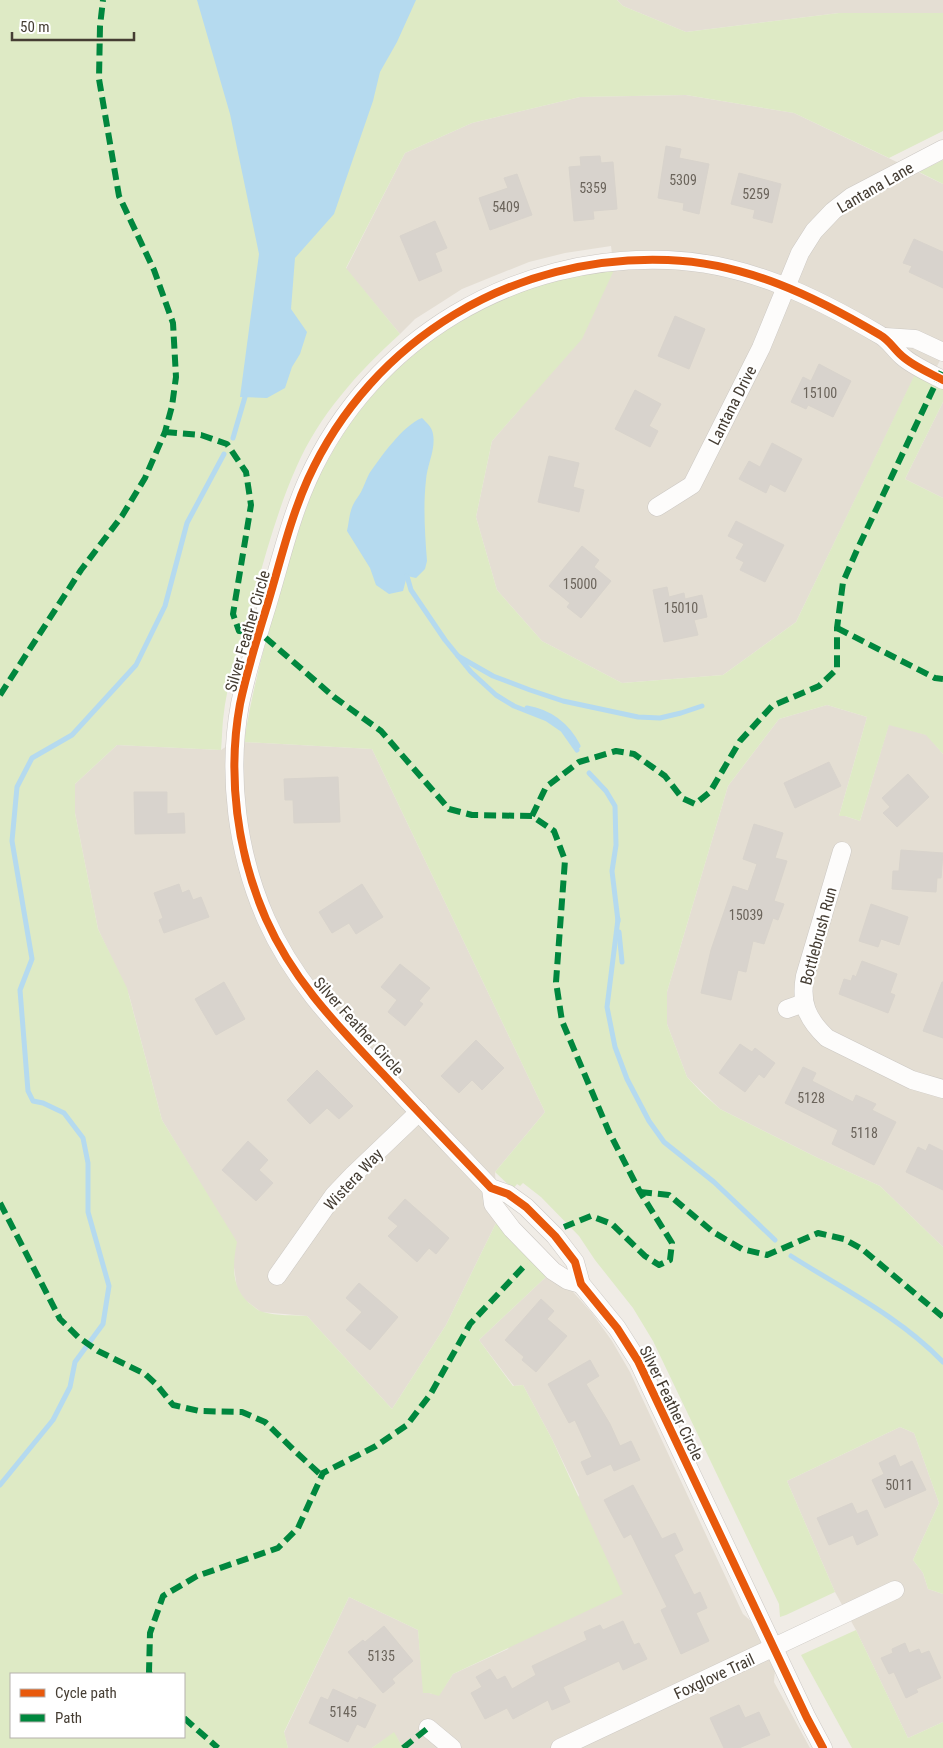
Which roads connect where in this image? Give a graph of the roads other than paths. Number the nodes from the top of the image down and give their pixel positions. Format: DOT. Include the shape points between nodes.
graph roads {
  1 [pos="943,149"];
  2 [pos="786,286"];
  3 [pos="885,337"];
  4 [pos="943,352"];
  5 [pos="943,380"];
  6 [pos="657,508"];
  7 [pos="842,852"];
  8 [pos="804,1003"];
  9 [pos="787,1009"];
  10 [pos="943,1089"];
  11 [pos="419,1112"];
  12 [pos="491,1188"];
  13 [pos="277,1276"];
  14 [pos="581,1284"];
  15 [pos="895,1590"];
  16 [pos="774,1648"];
  17 [pos="428,1728"];
  18 [pos="588,1742"];
  19 [pos="452,1748"];
  20 [pos="560,1748"];
  21 [pos="823,1748"];
  1 -- 2 [label="street, Lantana Lane" via="864,189 832,211 800,253"];
  2 -- 3 [label="street, Silver Feather Circle"];
  2 -- 6 [label="street, Lantana Drive" via="761,348 692,485"];
  2 -- 11 [label="street, Silver Feather Circle" via="709,264 632,260 561,270 499,290 431,329 383,370 348,411 308,479 248,670 240,708 235,747 235,792 241,838 252,882 266,918 304,986 324,1012"];
  3 -- 4 [label="street, Silver Feather Circle" via="915,339"];
  3 -- 5 [label="street, Silver Feather Circle" via="903,357"];
  7 -- 8 [label="street, Bottlebrush Run" via="805,976"];
  8 -- 9 [label="street"];
  8 -- 10 [label="street, Bottlebrush Run" via="816,1028 827,1038 912,1080"];
  11 -- 12 [label="street, Silver Feather Circle"];
  11 -- 13 [label="street, Wistera Way" via="334,1195"];
  12 -- 14 [label="street, Silver Feather Circle" via="508,1194 526,1207 554,1236 575,1262"];
  12 -- 14 [label="street" via="493,1204 512,1229 553,1270 567,1280"];
  14 -- 16 [label="street, Silver Feather Circle" via="617,1328 638,1361"];
  15 -- 16 [label="street, Foxglove Trail"];
  16 -- 18 [label="street, Foxglove Trail"];
  16 -- 21 [label="street, Silver Feather Circle"];
  17 -- 19 [label="street"];
  18 -- 20 [label="street, Foxglove Trail"];
}
